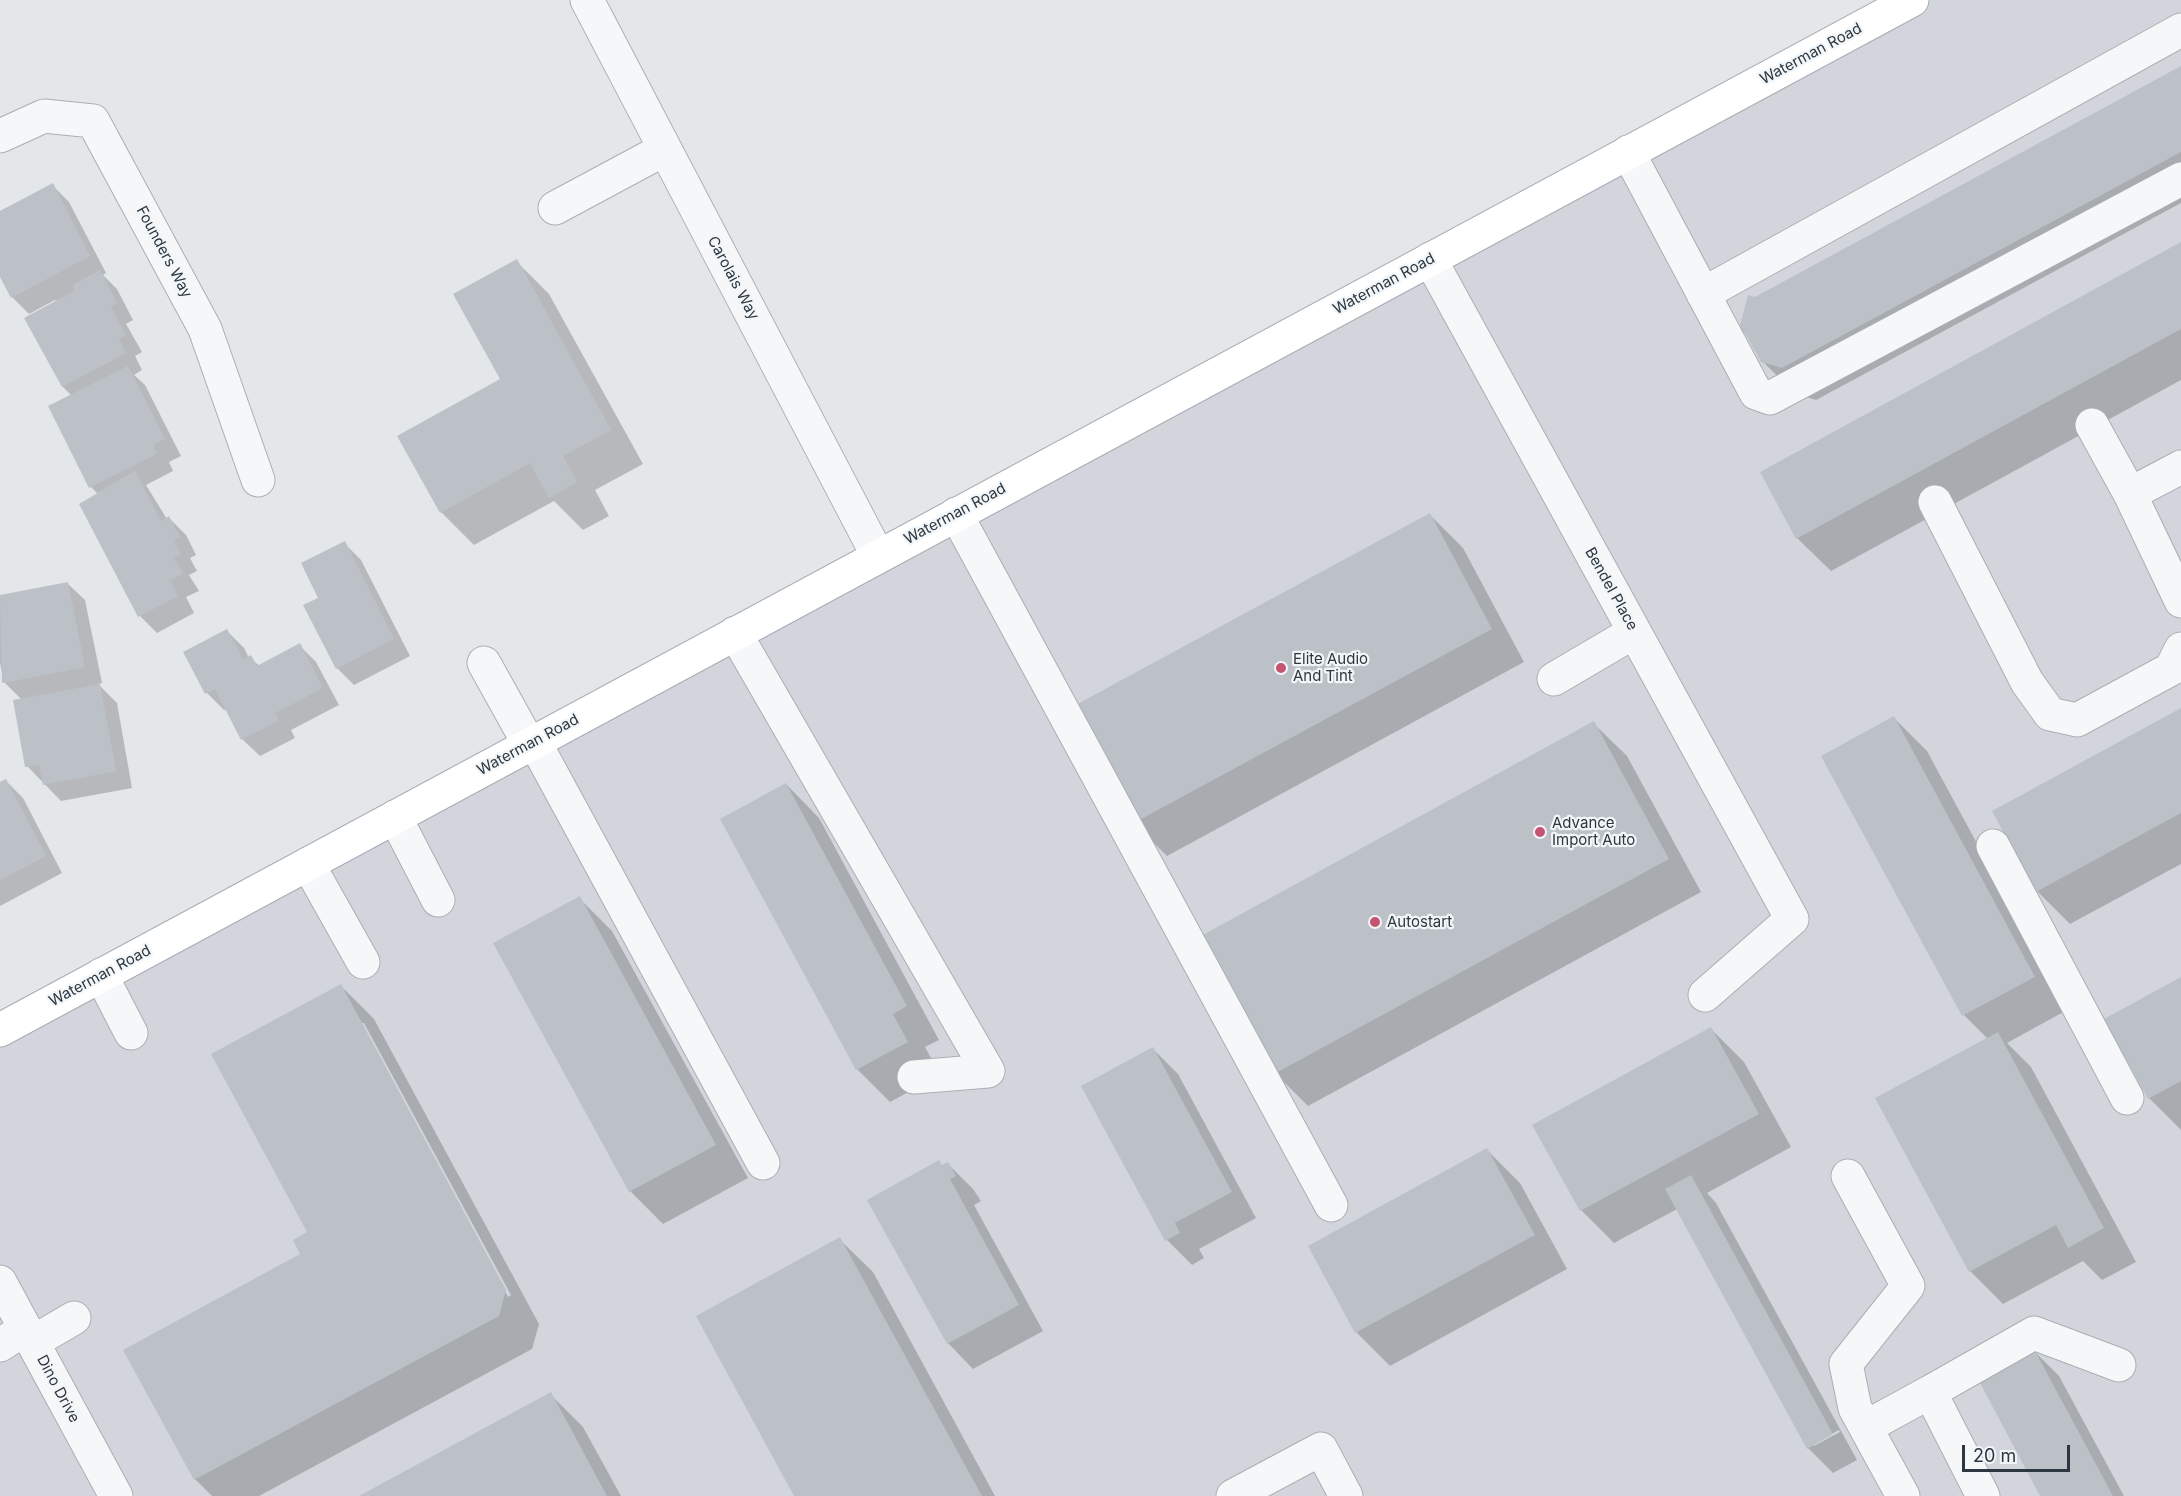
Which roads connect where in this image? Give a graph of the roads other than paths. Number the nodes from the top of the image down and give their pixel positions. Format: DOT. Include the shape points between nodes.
graph roads {
  1 [pos="587,0"];
  2 [pos="1912,0"];
  3 [pos="2181,30"];
  4 [pos="0,136"];
  5 [pos="665,149"];
  6 [pos="1628,152"];
  7 [pos="2181,179"];
  8 [pos="555,208"];
  9 [pos="1430,259"];
  10 [pos="1703,294"];
  11 [pos="2092,425"];
  12 [pos="2181,467"];
  13 [pos="258,480"];
  14 [pos="2130,494"];
  15 [pos="1935,502"];
  16 [pos="956,514"];
  17 [pos="878,556"];
  18 [pos="2181,601"];
  19 [pos="1634,632"];
  20 [pos="735,633"];
  21 [pos="2181,648"];
  22 [pos="484,663"];
  23 [pos="1554,679"];
  24 [pos="532,743"];
  25 [pos="395,817"];
  26 [pos="1993,846"];
  27 [pos="308,864"];
  28 [pos="438,900"];
  29 [pos="363,962"];
  30 [pos="101,975"];
  31 [pos="1705,995"];
  32 [pos="0,1030"];
  33 [pos="131,1033"];
  34 [pos="914,1077"];
  35 [pos="2127,1098"];
  36 [pos="763,1163"];
  37 [pos="1848,1176"];
  38 [pos="1331,1205"];
  39 [pos="0,1282"];
  40 [pos="74,1318"];
  41 [pos="19,1339"];
  42 [pos="2119,1365"];
  43 [pos="1930,1392"];
  44 [pos="1866,1427"];
  45 [pos="1970,1491"];
  46 [pos="116,1496"];
  47 [pos="1233,1496"];
  48 [pos="1346,1496"];
  49 [pos="1903,1496"];
  1 -- 5 [label="street, Carolais Way"];
  2 -- 6 [label="main road, Waterman Road"];
  3 -- 10 [label="street"];
  4 -- 13 [label="street, Founders Way" via="44,116 93,121 205,329"];
  5 -- 8 [label="street"];
  5 -- 17 [label="street, Carolais Way"];
  6 -- 9 [label="main road, Waterman Road"];
  6 -- 10 [label="street"];
  7 -- 10 [label="street" via="1770,398 1756,393"];
  9 -- 16 [label="main road, Waterman Road"];
  9 -- 19 [label="street, Bendel Place"];
  11 -- 14 [label="street"];
  12 -- 14 [label="street"];
  14 -- 18 [label="street"];
  15 -- 21 [label="street" via="2027,682 2050,714 2077,720 2171,669"];
  16 -- 17 [label="main road, Waterman Road"];
  16 -- 38 [label="street"];
  17 -- 20 [label="main road, Waterman Road"];
  19 -- 23 [label="street"];
  19 -- 31 [label="street, Bendel Place" via="1792,919"];
  20 -- 24 [label="main road, Waterman Road"];
  20 -- 34 [label="street" via="791,753 988,1071"];
  22 -- 24 [label="street"];
  24 -- 25 [label="main road, Waterman Road"];
  24 -- 36 [label="street"];
  25 -- 27 [label="main road, Waterman Road"];
  25 -- 28 [label="street"];
  26 -- 35 [label="street"];
  27 -- 29 [label="street"];
  27 -- 30 [label="main road, Waterman Road"];
  30 -- 32 [label="main road, Waterman Road"];
  30 -- 33 [label="street"];
  37 -- 44 [label="street" via="1908,1286 1845,1364 1855,1408"];
  39 -- 41 [label="street, Dino Drive"];
  40 -- 41 [label="street"];
  41 -- 46 [label="street, Dino Drive"];
  42 -- 43 [label="street" via="2034,1333"];
  43 -- 44 [label="street"];
  43 -- 45 [label="street"];
  44 -- 49 [label="street"];
  47 -- 48 [label="street" via="1321,1449"];
}
